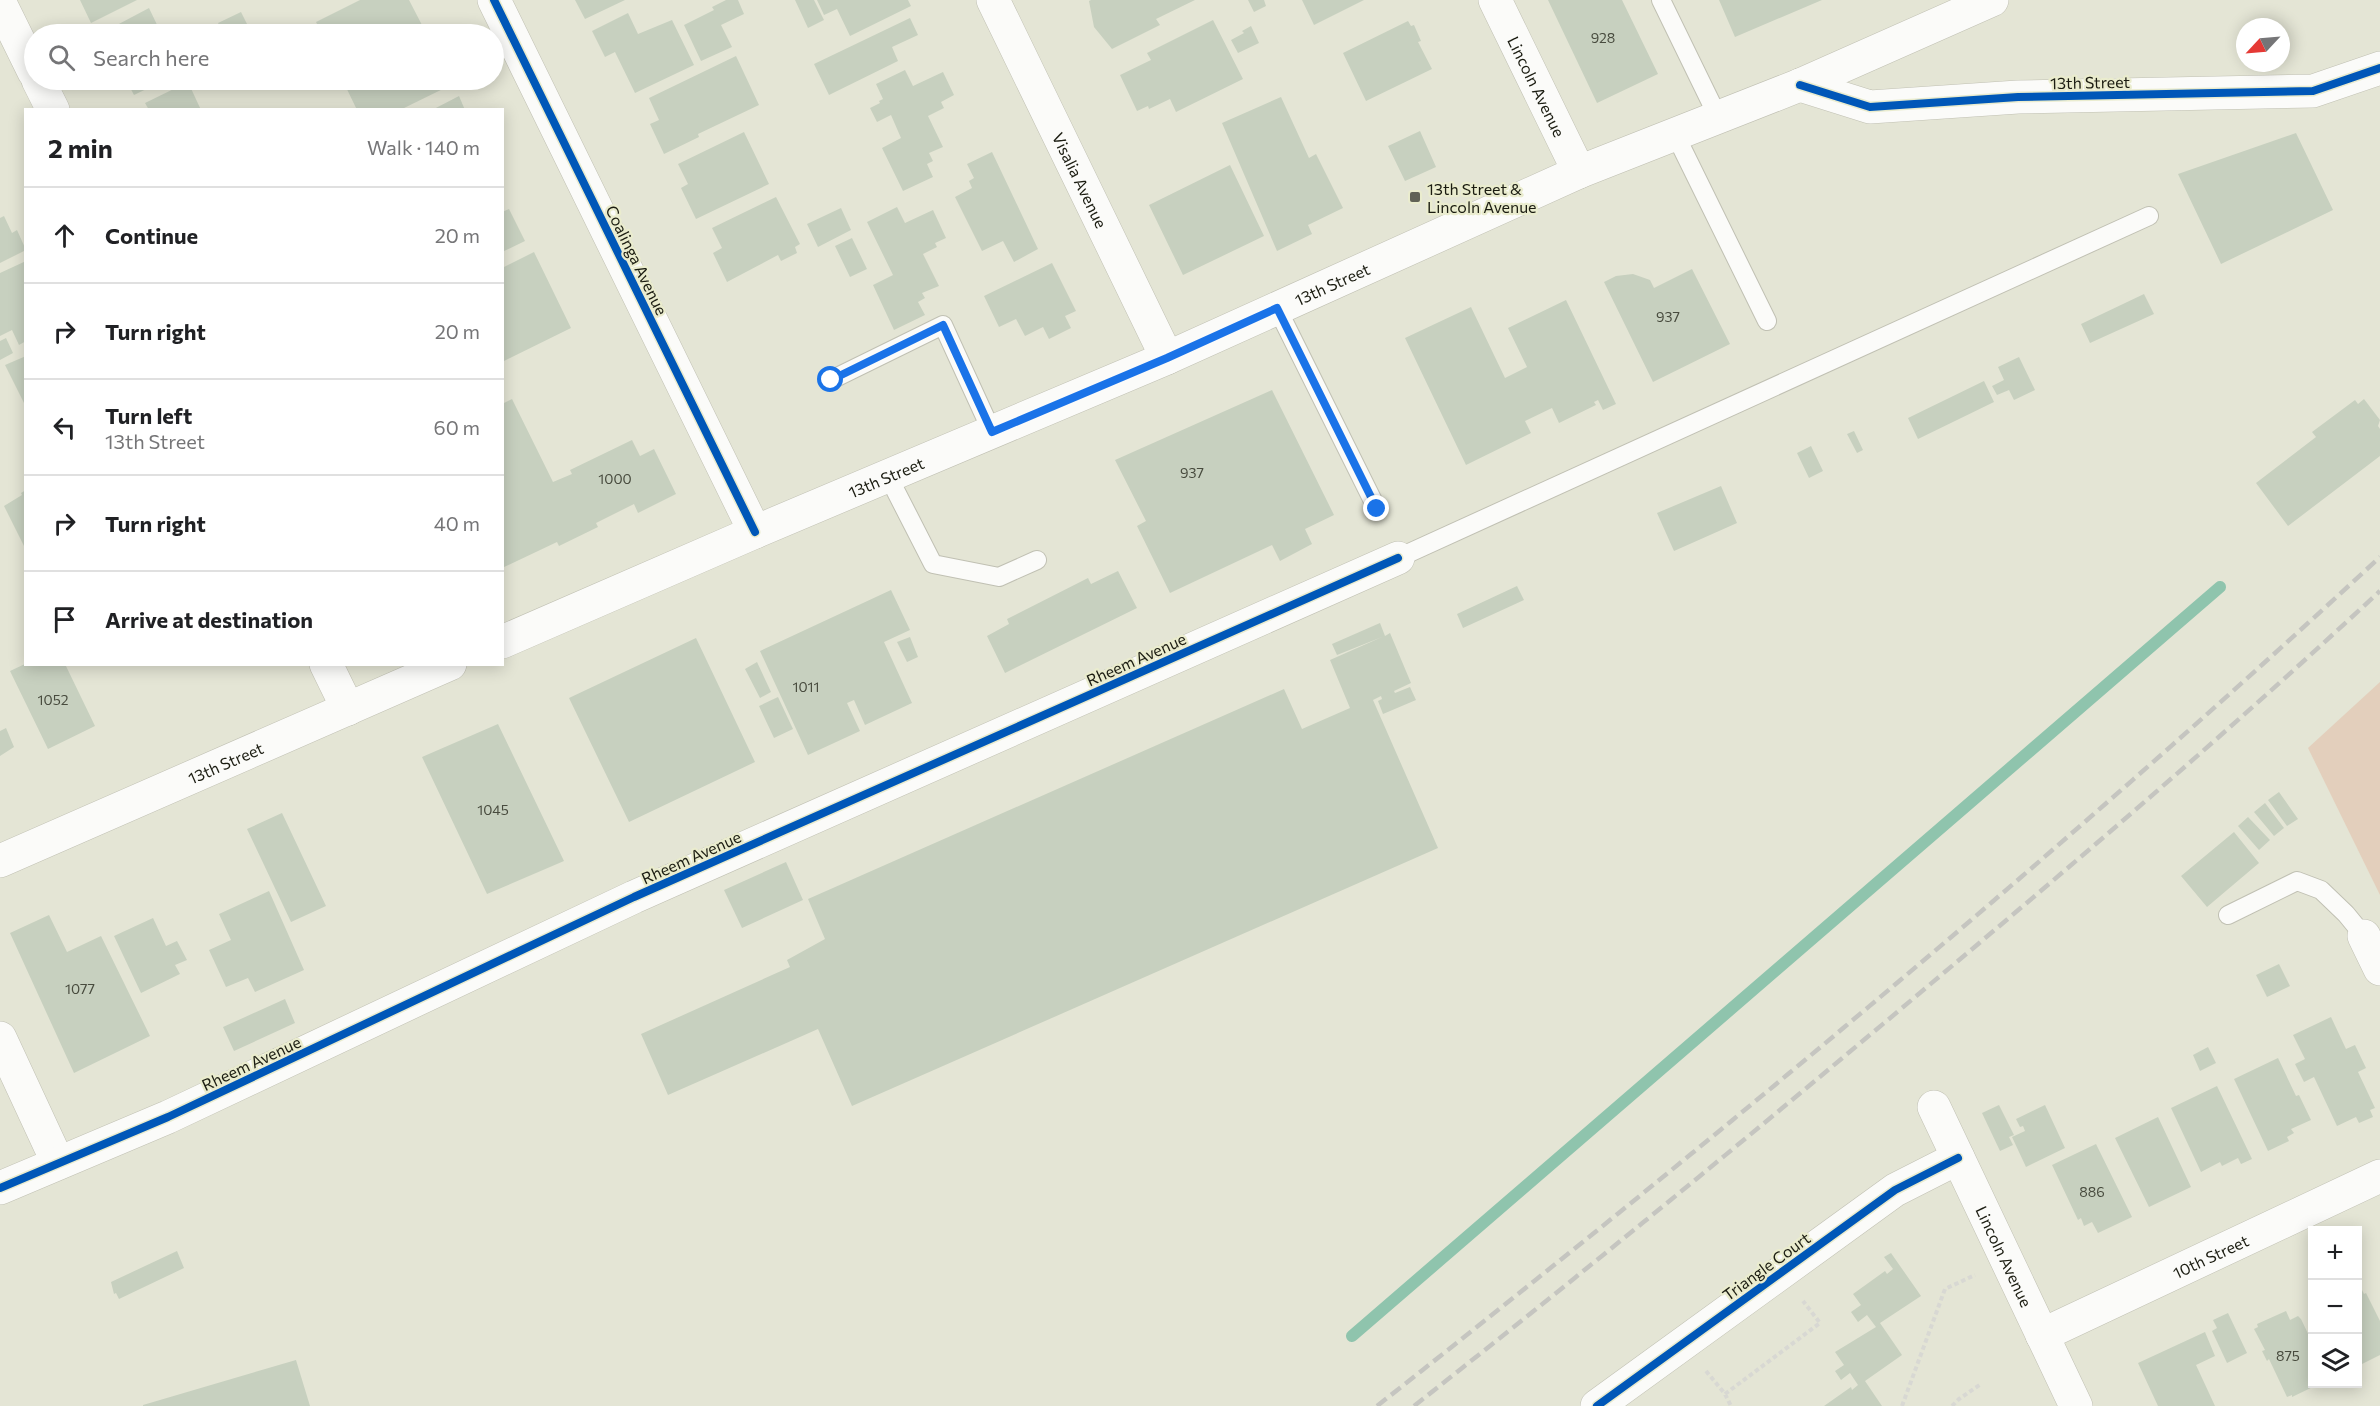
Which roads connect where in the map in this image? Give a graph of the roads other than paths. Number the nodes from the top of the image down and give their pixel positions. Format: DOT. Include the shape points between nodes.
graph roads {
  1 [pos="494,0"];
  2 [pos="993,0"];
  3 [pos="1495,0"];
  4 [pos="1661,0"];
  5 [pos="1991,0"];
  6 [pos="0,3"];
  7 [pos="24,52"];
  8 [pos="2380,68"];
  9 [pos="1800,86"];
  10 [pos="43,90"];
  11 [pos="52,108"];
  12 [pos="1718,117"];
  13 [pos="1675,134"];
  14 [pos="1579,172"];
  15 [pos="2149,216"];
  16 [pos="1277,308"];
  17 [pos="1767,321"];
  18 [pos="1167,358"];
  19 [pos="831,380"];
  20 [pos="992,432"];
  21 [pos="888,476"];
  22 [pos="1377,509"];
  23 [pos="755,532"];
  24 [pos="1398,558"];
  25 [pos="1037,560"];
  26 [pos="504,641"];
  27 [pos="328,666"];
  28 [pos="445,666"];
  29 [pos="348,709"];
  30 [pos="0,861"];
  31 [pos="2228,915"];
  32 [pos="2364,936"];
  33 [pos="2380,969"];
  34 [pos="0,1038"];
  35 [pos="1934,1107"];
  36 [pos="1958,1158"];
  37 [pos="58,1163"];
  38 [pos="2380,1176"];
  39 [pos="0,1188"];
  40 [pos="2042,1335"];
  41 [pos="1597,1406"];
  42 [pos="2076,1406"];
  1 -- 23 [label="street, Coalinga Avenue"];
  2 -- 18 [label="street, Visalia Avenue"];
  3 -- 14 [label="street, Lincoln Avenue"];
  4 -- 12 [label="lane"];
  5 -- 9 [label="street, 13th Street"];
  6 -- 7 [label="street"];
  8 -- 9 [label="street, 13th Street" via="2313,91 2018,97 1869,107"];
  9 -- 12 [label="street, 13th Street"];
  10 -- 11 [label="street"];
  12 -- 13 [label="street, 13th Street"];
  13 -- 14 [label="street, 13th Street"];
  13 -- 17 [label="lane"];
  14 -- 16 [label="street, 13th Street"];
  15 -- 24 [label="lane"];
  16 -- 18 [label="street, 13th Street"];
  16 -- 22 [label="lane"];
  18 -- 20 [label="street, 13th Street"];
  19 -- 20 [label="lane" via="943,325"];
  20 -- 21 [label="street, 13th Street"];
  21 -- 23 [label="street, 13th Street"];
  21 -- 25 [label="lane" via="933,564 999,577"];
  23 -- 26 [label="street, 13th Street"];
  24 -- 37 [label="street, Rheem Avenue" via="634,897 168,1117"];
  27 -- 29 [label="street"];
  28 -- 29 [label="street, 13th Street"];
  29 -- 30 [label="street, 13th Street"];
  31 -- 32 [label="lane" via="2297,881 2321,890"];
  32 -- 33 [label="street"];
  34 -- 37 [label="street"];
  35 -- 36 [label="street, Lincoln Avenue"];
  36 -- 40 [label="street, Lincoln Avenue"];
  36 -- 41 [label="street, Triangle Court" via="1895,1190"];
  37 -- 39 [label="street, Rheem Avenue"];
  38 -- 40 [label="street, 10th Street"];
  40 -- 42 [label="street, Lincoln Avenue"];
}
